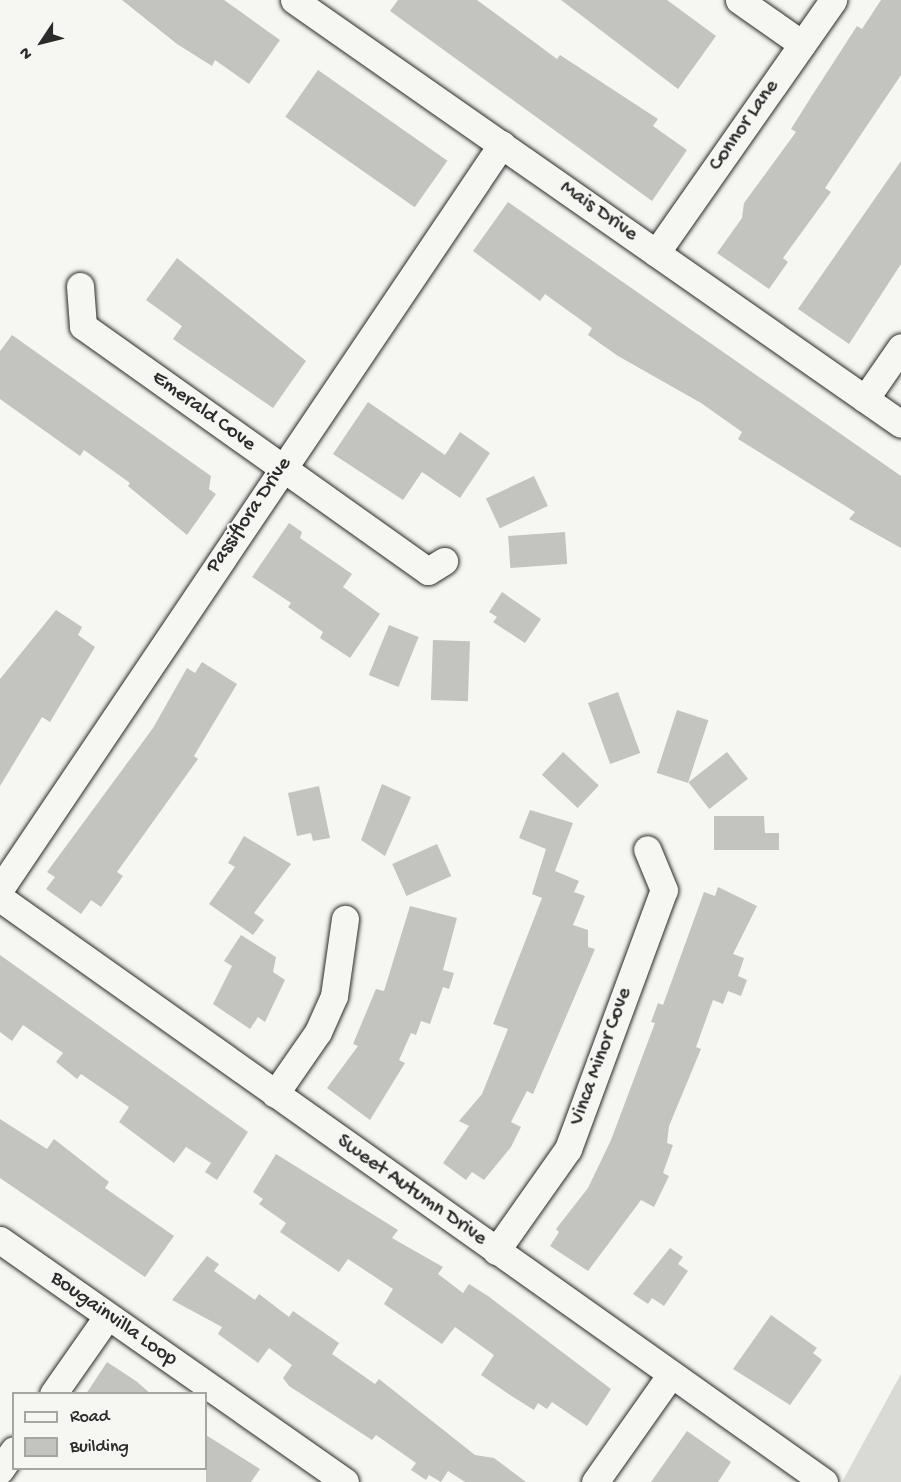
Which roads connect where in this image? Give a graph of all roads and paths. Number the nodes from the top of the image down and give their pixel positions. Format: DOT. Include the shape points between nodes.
graph roads {
  1 [pos="740,0"];
  2 [pos="833,0"];
  3 [pos="306,3"];
  4 [pos="802,44"];
  5 [pos="502,144"];
  6 [pos="656,253"];
  7 [pos="80,286"];
  8 [pos="901,347"];
  9 [pos="865,399"];
  10 [pos="901,424"];
  11 [pos="282,470"];
  12 [pos="444,561"];
  13 [pos="647,849"];
  14 [pos="0,890"];
  15 [pos="0,898"];
  16 [pos="345,919"];
  17 [pos="275,1094"];
  18 [pos="0,1240"];
  19 [pos="496,1251"];
  20 [pos="107,1317"];
  21 [pos="669,1377"];
  22 [pos="54,1392"];
  23 [pos="12,1453"];
  24 [pos="0,1470"];
  25 [pos="345,1482"];
  26 [pos="595,1482"];
  27 [pos="824,1482"];
  1 -- 4 [label="street"];
  2 -- 4 [label="street, Connor Lane"];
  3 -- 5 [label="street, Mais Drive"];
  4 -- 6 [label="street, Connor Lane"];
  5 -- 6 [label="street, Mais Drive"];
  5 -- 11 [label="street, Passiflora Drive"];
  6 -- 9 [label="street, Mais Drive"];
  7 -- 11 [label="street, Emerald Cove" via="84,326"];
  8 -- 9 [label="street"];
  9 -- 10 [label="street, Mais Drive"];
  11 -- 12 [label="street, Emerald Cove" via="428,572"];
  11 -- 14 [label="street, Passiflora Drive"];
  13 -- 19 [label="street, Vinca Minor Cove" via="664,890 568,1149"];
  15 -- 17 [label="street, Sweet Autumn Drive"];
  16 -- 17 [label="street" via="334,996 318,1032"];
  17 -- 19 [label="street, Sweet Autumn Drive"];
  18 -- 20 [label="street, Bougainvilla Loop"];
  19 -- 21 [label="street, Sweet Autumn Drive"];
  20 -- 22 [label="street"];
  20 -- 25 [label="street, Bougainvilla Loop"];
  21 -- 26 [label="street"];
  21 -- 27 [label="street, Sweet Autumn Drive"];
  23 -- 24 [label="street"];
}
